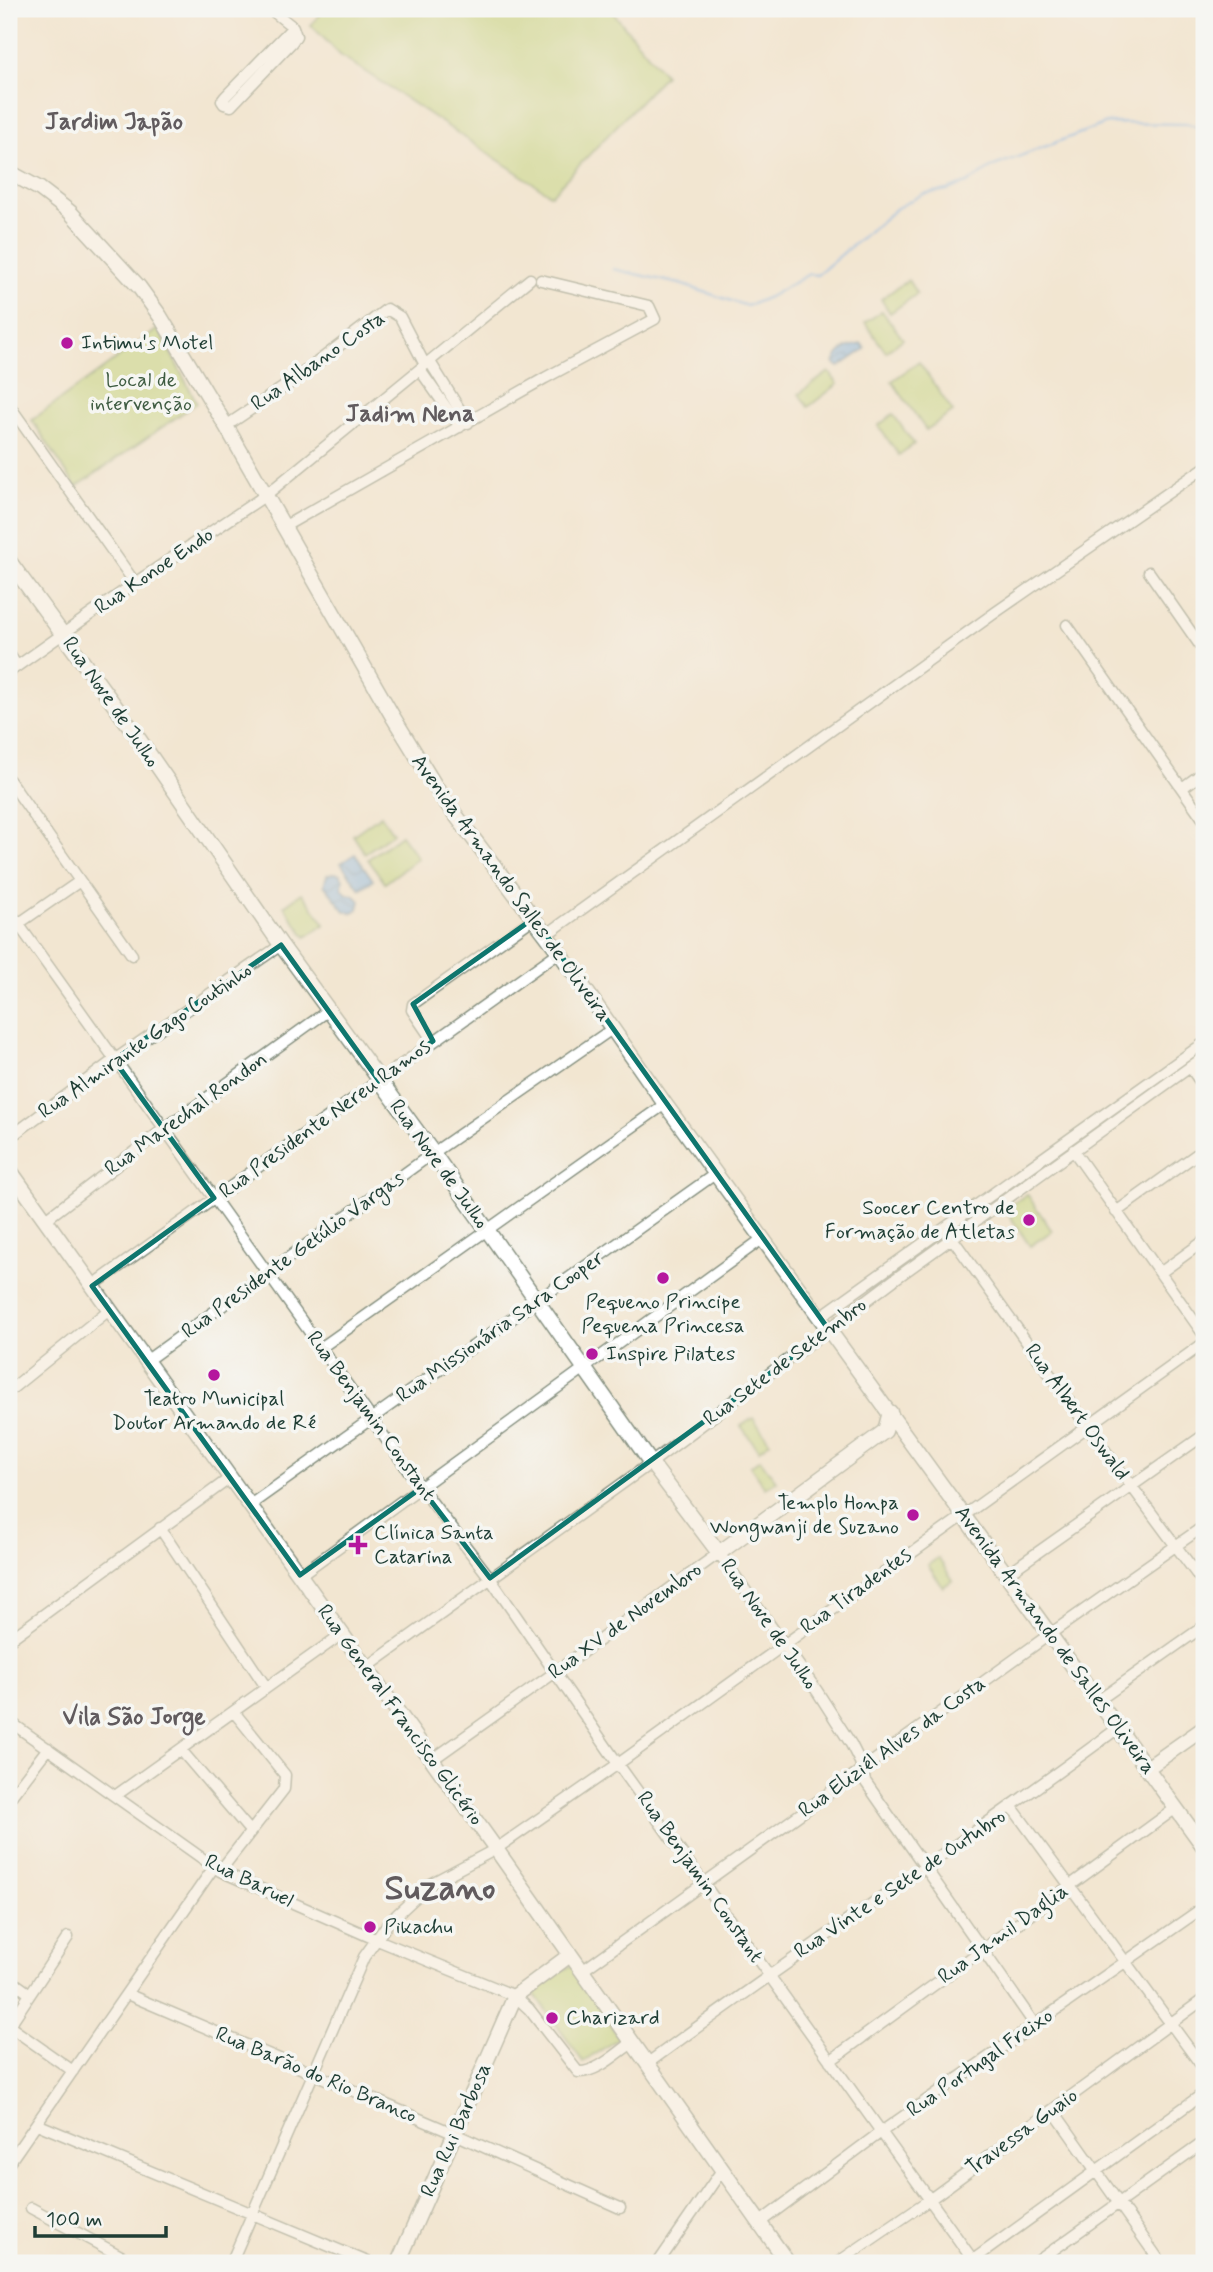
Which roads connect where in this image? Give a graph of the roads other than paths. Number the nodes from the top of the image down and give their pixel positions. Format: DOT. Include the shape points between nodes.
graph roads {
  1 [pos="270,9"];
  2 [pos="293,27"];
  3 [pos="9,172"];
  4 [pos="425,366"];
  5 [pos="9,405"];
  6 [pos="464,425"];
  7 [pos="226,426"];
  8 [pos="1204,468"];
  9 [pos="266,495"];
  10 [pos="285,526"];
  11 [pos="9,561"];
  12 [pos="1149,572"];
  13 [pos="135,583"];
  14 [pos="1067,625"];
  15 [pos="62,633"];
  16 [pos="1204,651"];
  17 [pos="9,654"];
  18 [pos="13,669"];
  19 [pos="1204,772"];
  20 [pos="9,780"];
  21 [pos="1182,788"];
  22 [pos="1204,820"];
  23 [pos="80,881"];
  24 [pos="9,911"];
  25 [pos="534,918"];
  26 [pos="18,924"];
  27 [pos="546,935"];
  28 [pos="281,945"];
  29 [pos="559,952"];
  30 [pos="132,955"];
  31 [pos="329,1010"];
  32 [pos="612,1029"];
  33 [pos="433,1041"];
  34 [pos="1204,1043"];
  35 [pos="1204,1057"];
  36 [pos="114,1060"];
  37 [pos="1190,1067"];
  38 [pos="379,1081"];
  39 [pos="1204,1087"];
  40 [pos="665,1104"];
  41 [pos="164,1129"];
  42 [pos="9,1138"];
  43 [pos="1204,1149"];
  44 [pos="1073,1150"];
  45 [pos="433,1153"];
  46 [pos="9,1169"];
  47 [pos="715,1174"];
  48 [pos="214,1198"];
  49 [pos="1116,1212"];
  50 [pos="45,1220"];
  51 [pos="487,1231"];
  52 [pos="952,1238"];
  53 [pos="762,1239"];
  54 [pos="1204,1241"];
  55 [pos="268,1271"];
  56 [pos="1160,1273"];
  57 [pos="92,1286"];
  58 [pos="537,1301"];
  59 [pos="109,1310"];
  60 [pos="820,1317"];
  61 [pos="829,1330"];
  62 [pos="1204,1335"];
  63 [pos="1204,1343"];
  64 [pos="322,1347"];
  65 [pos="146,1361"];
  66 [pos="585,1368"];
  67 [pos="9,1391"];
  68 [pos="890,1412"];
  69 [pos="372,1418"];
  70 [pos="1087,1426"];
  71 [pos="885,1431"];
  72 [pos="906,1434"];
  73 [pos="1204,1435"];
  74 [pos="651,1463"];
  75 [pos="230,1478"];
  76 [pos="1132,1487"];
  77 [pos="421,1488"];
  78 [pos="250,1505"];
  79 [pos="964,1514"];
  80 [pos="1204,1526"];
  81 [pos="160,1528"];
  82 [pos="1176,1546"];
  83 [pos="719,1553"];
  84 [pos="1007,1574"];
  85 [pos="300,1575"];
  86 [pos="490,1578"];
  87 [pos="1204,1584"];
  88 [pos="1204,1626"];
  89 [pos="342,1634"];
  90 [pos="1050,1634"];
  91 [pos="9,1640"];
  92 [pos="784,1643"];
  93 [pos="366,1668"];
  94 [pos="554,1673"];
  95 [pos="266,1687"];
  96 [pos="1099,1700"];
  97 [pos="233,1712"];
  98 [pos="9,1721"];
  99 [pos="1118,1728"];
  100 [pos="1204,1728"];
  101 [pos="48,1748"];
  102 [pos="181,1750"];
  103 [pos="432,1760"];
  104 [pos="618,1764"];
  105 [pos="1147,1768"];
  106 [pos="862,1771"];
  107 [pos="115,1796"];
  108 [pos="9,1799"];
  109 [pos="1012,1807"];
  110 [pos="1176,1808"];
  111 [pos="250,1831"];
  112 [pos="1204,1847"];
  113 [pos="496,1849"];
  114 [pos="925,1866"];
  115 [pos="217,1869"];
  116 [pos="704,1882"];
  117 [pos="1070,1885"];
  118 [pos="1204,1907"];
  119 [pos="68,1937"];
  120 [pos="375,1939"];
  121 [pos="983,1948"];
  122 [pos="570,1955"];
  123 [pos="1125,1960"];
  124 [pos="582,1971"];
  125 [pos="769,1974"];
  126 [pos="9,1979"];
  127 [pos="30,1994"];
  128 [pos="127,1994"];
  129 [pos="515,1996"];
  130 [pos="1204,1999"];
  131 [pos="1171,2023"];
  132 [pos="1035,2025"];
  133 [pos="9,2026"];
  134 [pos="632,2043"];
  135 [pos="830,2061"];
  136 [pos="648,2063"];
  137 [pos="1204,2069"];
  138 [pos="73,2071"];
  139 [pos="313,2074"];
  140 [pos="1204,2093"];
  141 [pos="1053,2110"];
  142 [pos="37,2124"];
  143 [pos="881,2132"];
  144 [pos="455,2134"];
  145 [pos="1204,2142"];
  146 [pos="9,2163"];
  147 [pos="722,2170"];
  148 [pos="1096,2171"];
  149 [pos="929,2200"];
  150 [pos="1119,2204"];
  151 [pos="31,2208"];
  152 [pos="620,2208"];
  153 [pos="253,2213"];
  154 [pos="759,2223"];
  155 [pos="974,2262"];
  156 [pos="134,2263"];
  157 [pos="231,2263"];
  158 [pos="370,2263"];
  159 [pos="398,2263"];
  160 [pos="658,2263"];
  161 [pos="788,2263"];
  162 [pos="837,2263"];
  163 [pos="1035,2263"];
  164 [pos="1161,2263"];
  1 -- 2 [label="street"];
  2 -- 2 [label="street" via="222,100 224,104 230,106 292,42 296,36"];
  3 -- 7 [label="main road, Avenida Armando Salles de Oliveira" via="70,212 139,287"];
  4 -- 6 [label="street, Rua Albano Costa"];
  4 -- 6 [label="street, Rua Konoe Endo" via="536,280 649,306 655,319"];
  4 -- 7 [label="street, Rua Albano Costa" via="400,317 387,309"];
  4 -- 9 [label="street, Rua Konoe Endo"];
  5 -- 13 [label="street"];
  6 -- 10 [label="street"];
  7 -- 9 [label="main road, Avenida Armando Salles de Oliveira"];
  8 -- 27 [label="street"];
  9 -- 10 [label="main road, Avenida Armando Salles de Oliveira"];
  9 -- 13 [label="street, Rua Konoe Endo"];
  10 -- 25 [label="main road, Avenida Armando Salles de Oliveira" via="427,775"];
  11 -- 15 [label="main road, Rua Nove de Julho"];
  12 -- 16 [label="street"];
  13 -- 15 [label="street, Rua Konoe Endo"];
  14 -- 21 [label="street"];
  15 -- 18 [label="street, Rua Konoe Endo"];
  15 -- 28 [label="main road, Rua Nove de Julho"];
  17 -- 18 [label="street"];
  19 -- 21 [label="street"];
  20 -- 23 [label="street"];
  21 -- 22 [label="street"];
  23 -- 26 [label="street"];
  23 -- 30 [label="street"];
  24 -- 26 [label="street, Rua Benjamin Constant"];
  25 -- 27 [label="main road, Avenida Armando Salles de Oliveira"];
  25 -- 33 [label="street" via="413,1004 412,1010"];
  26 -- 36 [label="street, Rua Benjamin Constant"];
  27 -- 29 [label="main road, Avenida Armando Salles de Oliveira"];
  28 -- 31 [label="main road, Rua Nove de Julho"];
  28 -- 36 [label="street, Rua Almirante Gago Coutinho"];
  29 -- 32 [label="main road, Avenida Armando Salles de Oliveira"];
  29 -- 33 [label="street, Rua Presidente Nereu Ramos"];
  31 -- 38 [label="main road, Rua Nove de Julho"];
  31 -- 41 [label="street, Rua Marechal Rondon"];
  32 -- 40 [label="main road, Avenida Armando Salles de Oliveira"];
  32 -- 45 [label="street, Rua Presidente Getúlio Vargas"];
  33 -- 38 [label="street, Rua Presidente Nereu Ramos"];
  34 -- 60 [label="street, Rua Sete de Setembro"];
  35 -- 37 [label="street, Rua Sete de Setembro"];
  36 -- 41 [label="street, Rua Benjamin Constant"];
  36 -- 42 [label="street, Rua Almirante Gago Coutinho"];
  37 -- 39 [label="street"];
  37 -- 44 [label="street, Rua Sete de Setembro"];
  38 -- 45 [label="main road, Rua Nove de Julho"];
  38 -- 48 [label="street, Rua Presidente Nereu Ramos"];
  40 -- 47 [label="main road, Avenida Armando Salles de Oliveira"];
  40 -- 51 [label="street"];
  41 -- 48 [label="street, Rua Benjamin Constant"];
  41 -- 50 [label="street, Rua Marechal Rondon"];
  43 -- 49 [label="street"];
  44 -- 49 [label="street"];
  44 -- 52 [label="street, Rua Sete de Setembro"];
  45 -- 51 [label="main road, Rua Nove de Julho"];
  45 -- 55 [label="street, Rua Presidente Getúlio Vargas"];
  46 -- 50 [label="main road, Rua General Francisco Glicério"];
  47 -- 53 [label="main road, Avenida Armando Salles de Oliveira"];
  47 -- 58 [label="street, Rua Missionária Sara Cooper"];
  48 -- 55 [label="street, Rua Benjamin Constant"];
  48 -- 57 [label="street, Rua Presidente Nereu Ramos"];
  49 -- 56 [label="street"];
  50 -- 57 [label="main road, Rua General Francisco Glicério"];
  51 -- 58 [label="main road, Rua Nove de Julho"];
  51 -- 64 [label="street"];
  52 -- 61 [label="street, Rua Sete de Setembro"];
  52 -- 70 [label="street, Rua Albert Oswald"];
  53 -- 60 [label="main road, Avenida Armando Salles de Oliveira"];
  53 -- 66 [label="street"];
  54 -- 56 [label="street"];
  55 -- 64 [label="street, Rua Benjamin Constant"];
  55 -- 65 [label="street, Rua Presidente Getúlio Vargas"];
  56 -- 62 [label="street"];
  57 -- 59 [label="main road, Rua General Francisco Glicério"];
  58 -- 66 [label="main road, Rua Nove de Julho"];
  58 -- 69 [label="street, Rua Missionária Sara Cooper"];
  59 -- 65 [label="main road, Rua General Francisco Glicério"];
  59 -- 67 [label="street"];
  60 -- 61 [label="main road, Avenida Armando Salles de Oliveira"];
  61 -- 68 [label="main road, Avenida Armando Salles de Oliveira"];
  61 -- 74 [label="street, Rua Sete de Setembro"];
  63 -- 70 [label="street, Rua Tiradentes"];
  64 -- 69 [label="street, Rua Benjamin Constant"];
  65 -- 75 [label="main road, Rua General Francisco Glicério"];
  66 -- 74 [label="main road, Rua Nove de Julho"];
  66 -- 77 [label="street"];
  68 -- 71 [label="main road"];
  68 -- 72 [label="main road, Avenida Armando Salles de Oliveira"];
  69 -- 77 [label="street, Rua Benjamin Constant"];
  69 -- 78 [label="street, Rua Missionária Sara Cooper"];
  70 -- 76 [label="street, Rua Albert Oswald"];
  70 -- 79 [label="street, Rua Tiradentes"];
  71 -- 72 [label="main road"];
  71 -- 83 [label="main road, Rua XV de Novembro"];
  72 -- 79 [label="main road, Avenida Armando de Salles Oliveira"];
  73 -- 76 [label="street"];
  74 -- 83 [label="main road, Rua Nove de Julho"];
  74 -- 86 [label="street, Rua Sete de Setembro"];
  75 -- 78 [label="main road, Rua General Francisco Glicério"];
  75 -- 81 [label="street"];
  76 -- 82 [label="street, Rua Albert Oswald"];
  76 -- 84 [label="street"];
  77 -- 85 [label="street"];
  77 -- 86 [label="street, Rua Benjamin Constant"];
  78 -- 85 [label="main road, Rua General Francisco Glicério"];
  79 -- 84 [label="main road, Avenida Armando de Salles Oliveira"];
  79 -- 92 [label="street, Rua Tiradentes"];
  80 -- 82 [label="street, Rua Eliziél Alves da Costa"];
  81 -- 91 [label="street"];
  81 -- 95 [label="street"];
  82 -- 87 [label="street, Rua Albert Oswald"];
  82 -- 90 [label="street, Rua Eliziél Alves da Costa"];
  83 -- 92 [label="street, Rua Nove de Julho"];
  83 -- 94 [label="street, Rua XV de Novembro"];
  84 -- 90 [label="main road, Avenida Armando de Salles Oliveira"];
  85 -- 89 [label="main road, Rua General Francisco Glicério"];
  86 -- 93 [label="street, Rua Sete de Setembro"];
  86 -- 94 [label="street, Rua Benjamin Constant"];
  88 -- 96 [label="street"];
  89 -- 93 [label="main road, Rua General Francisco Glicério"];
  89 -- 95 [label="street"];
  90 -- 96 [label="main road, Avenida Armando de Salles Oliveira"];
  90 -- 106 [label="street, Rua Eliziél Alves da Costa"];
  92 -- 104 [label="street, Rua Tiradentes"];
  92 -- 106 [label="street, Rua Nove de Julho" via="851,1744"];
  93 -- 103 [label="main road, Rua General Francisco Glicério"];
  94 -- 103 [label="street, Rua XV de Novembro"];
  94 -- 104 [label="street, Rua Benjamin Constant"];
  95 -- 97 [label="street"];
  96 -- 99 [label="main road, Avenida Armando de Salles Oliveira"];
  97 -- 102 [label="street"];
  97 -- 111 [label="street" via="285,1775 284,1789"];
  98 -- 101 [label="street, Rua Baruel"];
  99 -- 105 [label="main road, Avenida Armando de Salles Oliveira"];
  99 -- 109 [label="street, Rua Vinte e Sete de Outubro"];
  100 -- 105 [label="main road"];
  101 -- 107 [label="street, Rua Baruel"];
  101 -- 108 [label="street"];
  102 -- 107 [label="street"];
  102 -- 111 [label="street"];
  103 -- 113 [label="main road, Rua General Francisco Glicério"];
  104 -- 113 [label="street, Rua Tiradentes"];
  104 -- 116 [label="street, Rua Benjamin Constant"];
  105 -- 110 [label="main road, Avenida Armando de Salles Oliveira"];
  106 -- 114 [label="street, Rua Nove de Julho"];
  106 -- 116 [label="street, Rua Eliziél Alves da Costa"];
  107 -- 115 [label="street, Rua Baruel"];
  109 -- 114 [label="street, Rua Vinte e Sete de Outubro"];
  109 -- 117 [label="street"];
  110 -- 112 [label="main road, Avenida Armando de Salles Oliveira"];
  110 -- 117 [label="street, Rua Jamil Daglia"];
  111 -- 115 [label="street"];
  113 -- 120 [label="street, Rua Tiradentes" via="418,1893"];
  113 -- 122 [label="main road, Rua General Francisco Glicério"];
  114 -- 121 [label="street, Rua Nove de Julho"];
  114 -- 125 [label="street, Rua Vinte e Sete de Outubro"];
  115 -- 120 [label="street, Rua Baruel"];
  115 -- 128 [label="street"];
  116 -- 124 [label="street, Rua Eliziél Alves da Costa"];
  116 -- 125 [label="street, Rua Benjamin Constant"];
  117 -- 121 [label="street, Rua Jamil Daglia"];
  117 -- 123 [label="street"];
  118 -- 123 [label="street, Rua Portugal Freixo"];
  119 -- 127 [label="street"];
  120 -- 129 [label="street, Rua Baruel"];
  120 -- 139 [label="street, Rua Tiradentes"];
  121 -- 132 [label="street, Rua Nove de Julho"];
  121 -- 135 [label="street, Rua Jamil Daglia"];
  122 -- 124 [label="main road, Rua General Francisco Glicério"];
  122 -- 129 [label="main road"];
  123 -- 131 [label="street"];
  123 -- 132 [label="street, Rua Portugal Freixo"];
  124 -- 134 [label="main road, Rua General Francisco Glicério"];
  125 -- 135 [label="street, Rua Benjamin Constant"];
  125 -- 136 [label="street, Rua Vinte e Sete de Outubro"];
  126 -- 127 [label="street"];
  127 -- 133 [label="street"];
  128 -- 138 [label="street"];
  128 -- 139 [label="street, Rua Barão do Rio Branco"];
  129 -- 134 [label="street" via="578,2072 595,2068"];
  129 -- 144 [label="main road, Rua Rui Barbosa"];
  130 -- 131 [label="street, Travessa Guaio"];
  131 -- 137 [label="street"];
  131 -- 141 [label="street, Travessa Guaio"];
  132 -- 143 [label="street, Rua Portugal Freixo"];
  133 -- 138 [label="street"];
  134 -- 136 [label="main road, Rua General Francisco Glicério"];
  135 -- 143 [label="street, Rua Benjamin Constant"];
  136 -- 147 [label="main road, Rua General Francisco Glicério"];
  138 -- 142 [label="street"];
  139 -- 144 [label="street, Rua Barão do Rio Branco"];
  139 -- 153 [label="street, Rua Tiradentes"];
  140 -- 148 [label="street"];
  141 -- 148 [label="street"];
  141 -- 149 [label="street, Travessa Guaio"];
  142 -- 146 [label="street"];
  142 -- 153 [label="street"];
  143 -- 149 [label="street, Rua Benjamin Constant"];
  143 -- 154 [label="street, Rua Portugal Freixo"];
  144 -- 152 [label="street, Rua Barão do Rio Branco"];
  144 -- 159 [label="main road, Rua Rui Barbosa"];
  145 -- 150 [label="street"];
  147 -- 154 [label="main road, Rua General Francisco Glicério"];
  147 -- 160 [label="street"];
  148 -- 150 [label="street"];
  148 -- 155 [label="street"];
  149 -- 155 [label="street, Rua Benjamin Constant"];
  149 -- 162 [label="street, Travessa Guaio"];
  150 -- 163 [label="street"];
  150 -- 164 [label="street"];
  151 -- 156 [label="street"];
  153 -- 157 [label="street, Rua Tiradentes"];
  153 -- 158 [label="street"];
  154 -- 161 [label="main road, Rua General Francisco Glicério"];
}
